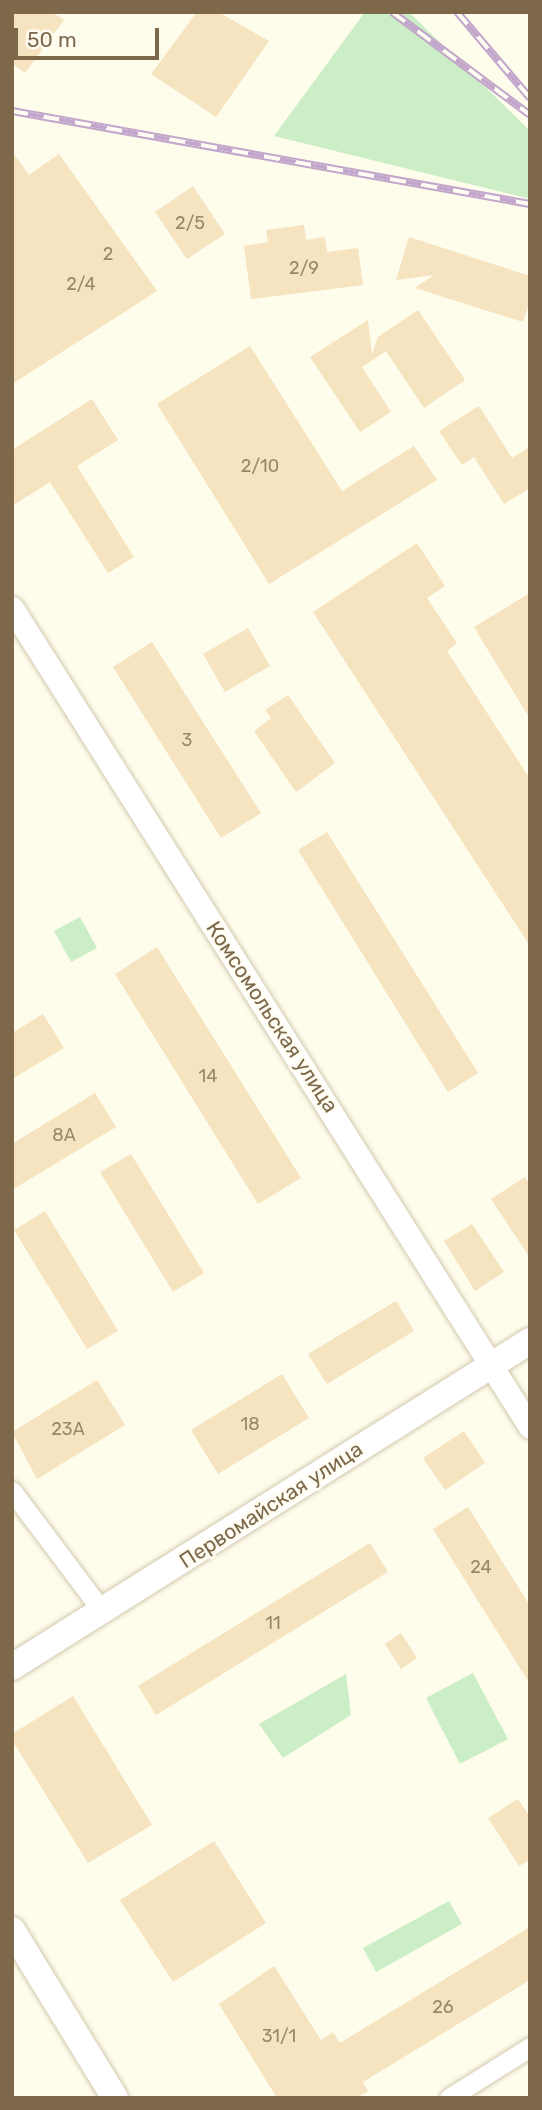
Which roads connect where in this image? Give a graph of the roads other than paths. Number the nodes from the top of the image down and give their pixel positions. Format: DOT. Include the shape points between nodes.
graph roads {
  1 [pos="12,608"];
  2 [pos="530,1341"];
  3 [pos="491,1365"];
  4 [pos="530,1427"];
  5 [pos="12,1491"];
  6 [pos="103,1612"];
  7 [pos="12,1667"];
  8 [pos="12,1930"];
  9 [pos="530,2047"];
  10 [pos="114,2098"];
  11 [pos="449,2098"];
  1 -- 3 [label="street, Комсомольская улица"];
  2 -- 3 [label="main road, Первомайская улица"];
  3 -- 4 [label="street, Комсомольская улица"];
  3 -- 6 [label="main road, Первомайская улица"];
  5 -- 6 [label="street"];
  6 -- 7 [label="main road, Первомайская улица"];
  8 -- 10 [label="main road"];
  9 -- 11 [label="street"];
}
